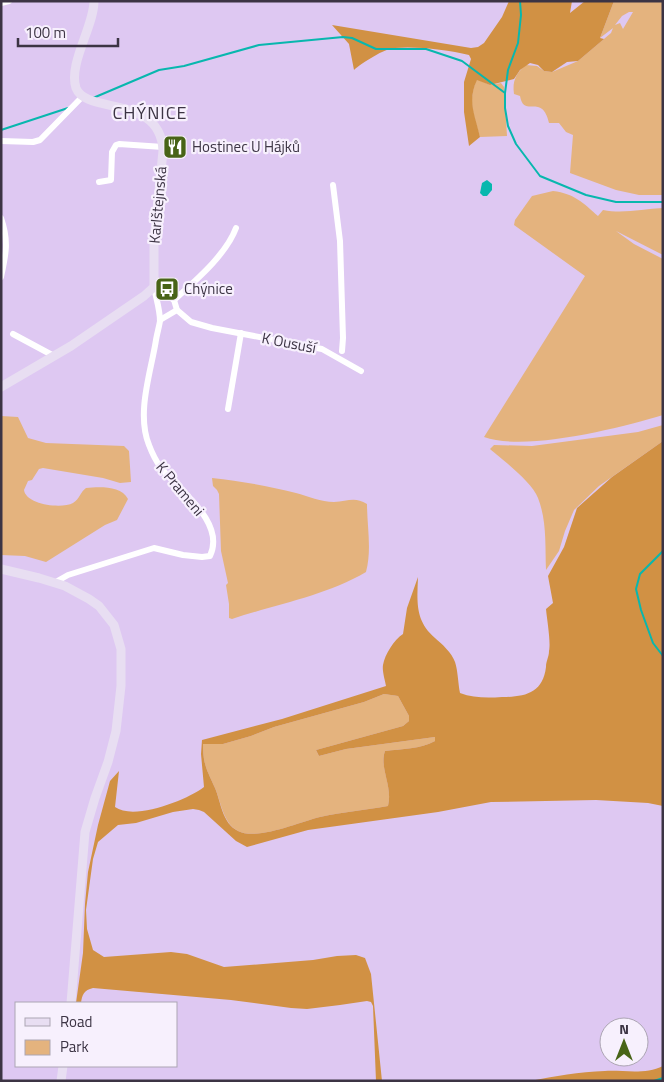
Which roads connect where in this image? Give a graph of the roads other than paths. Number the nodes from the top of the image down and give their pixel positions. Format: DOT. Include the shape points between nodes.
graph roads {
  1 [pos="9,1"];
  2 [pos="96,2"];
  3 [pos="1,4"];
  4 [pos="83,96"];
  5 [pos="3,142"];
  6 [pos="163,147"];
  7 [pos="99,182"];
  8 [pos="333,184"];
  9 [pos="1,218"];
  10 [pos="236,228"];
  11 [pos="1,277"];
  12 [pos="154,287"];
  13 [pos="174,300"];
  14 [pos="178,310"];
  15 [pos="160,320"];
  16 [pos="241,333"];
  17 [pos="13,334"];
  18 [pos="342,350"];
  19 [pos="54,356"];
  20 [pos="361,371"];
  21 [pos="1,387"];
  22 [pos="228,409"];
  23 [pos="1,569"];
  24 [pos="54,583"];
  25 [pos="71,1002"];
  26 [pos="63,1067"];
  27 [pos="61,1081"];
  1 -- 3 [label="street"];
  2 -- 4 [label="main road" via="76,73 76,89"];
  4 -- 5 [label="street" via="40,140"];
  4 -- 6 [label="main road, Karlštejnská" via="129,110 149,120 160,134"];
  6 -- 7 [label="street" via="116,146 112,152 111,180"];
  6 -- 12 [label="main road, Karlštejnská" via="154,239"];
  8 -- 18 [label="street" via="340,241"];
  9 -- 11 [label="street" via="7,241"];
  10 -- 13 [label="street" via="216,258"];
  12 -- 13 [label="street"];
  12 -- 15 [label="street"];
  12 -- 19 [label="main road"];
  13 -- 14 [label="street"];
  14 -- 15 [label="street"];
  14 -- 16 [label="street, K Ousuší" via="191,322"];
  15 -- 24 [label="street, K Prameni" via="144,402 145,431 160,467 204,515 214,548 210,556 202,557 154,548 68,575"];
  16 -- 20 [label="street, K Ousuší" via="322,349"];
  16 -- 22 [label="street, K Ousuší"];
  17 -- 19 [label="street"];
  19 -- 21 [label="main road"];
  23 -- 24 [label="main road"];
  24 -- 25 [label="main road" via="89,598 99,606 114,625 122,663 116,731 85,832"];
  26 -- 27 [label="main road"];
}
